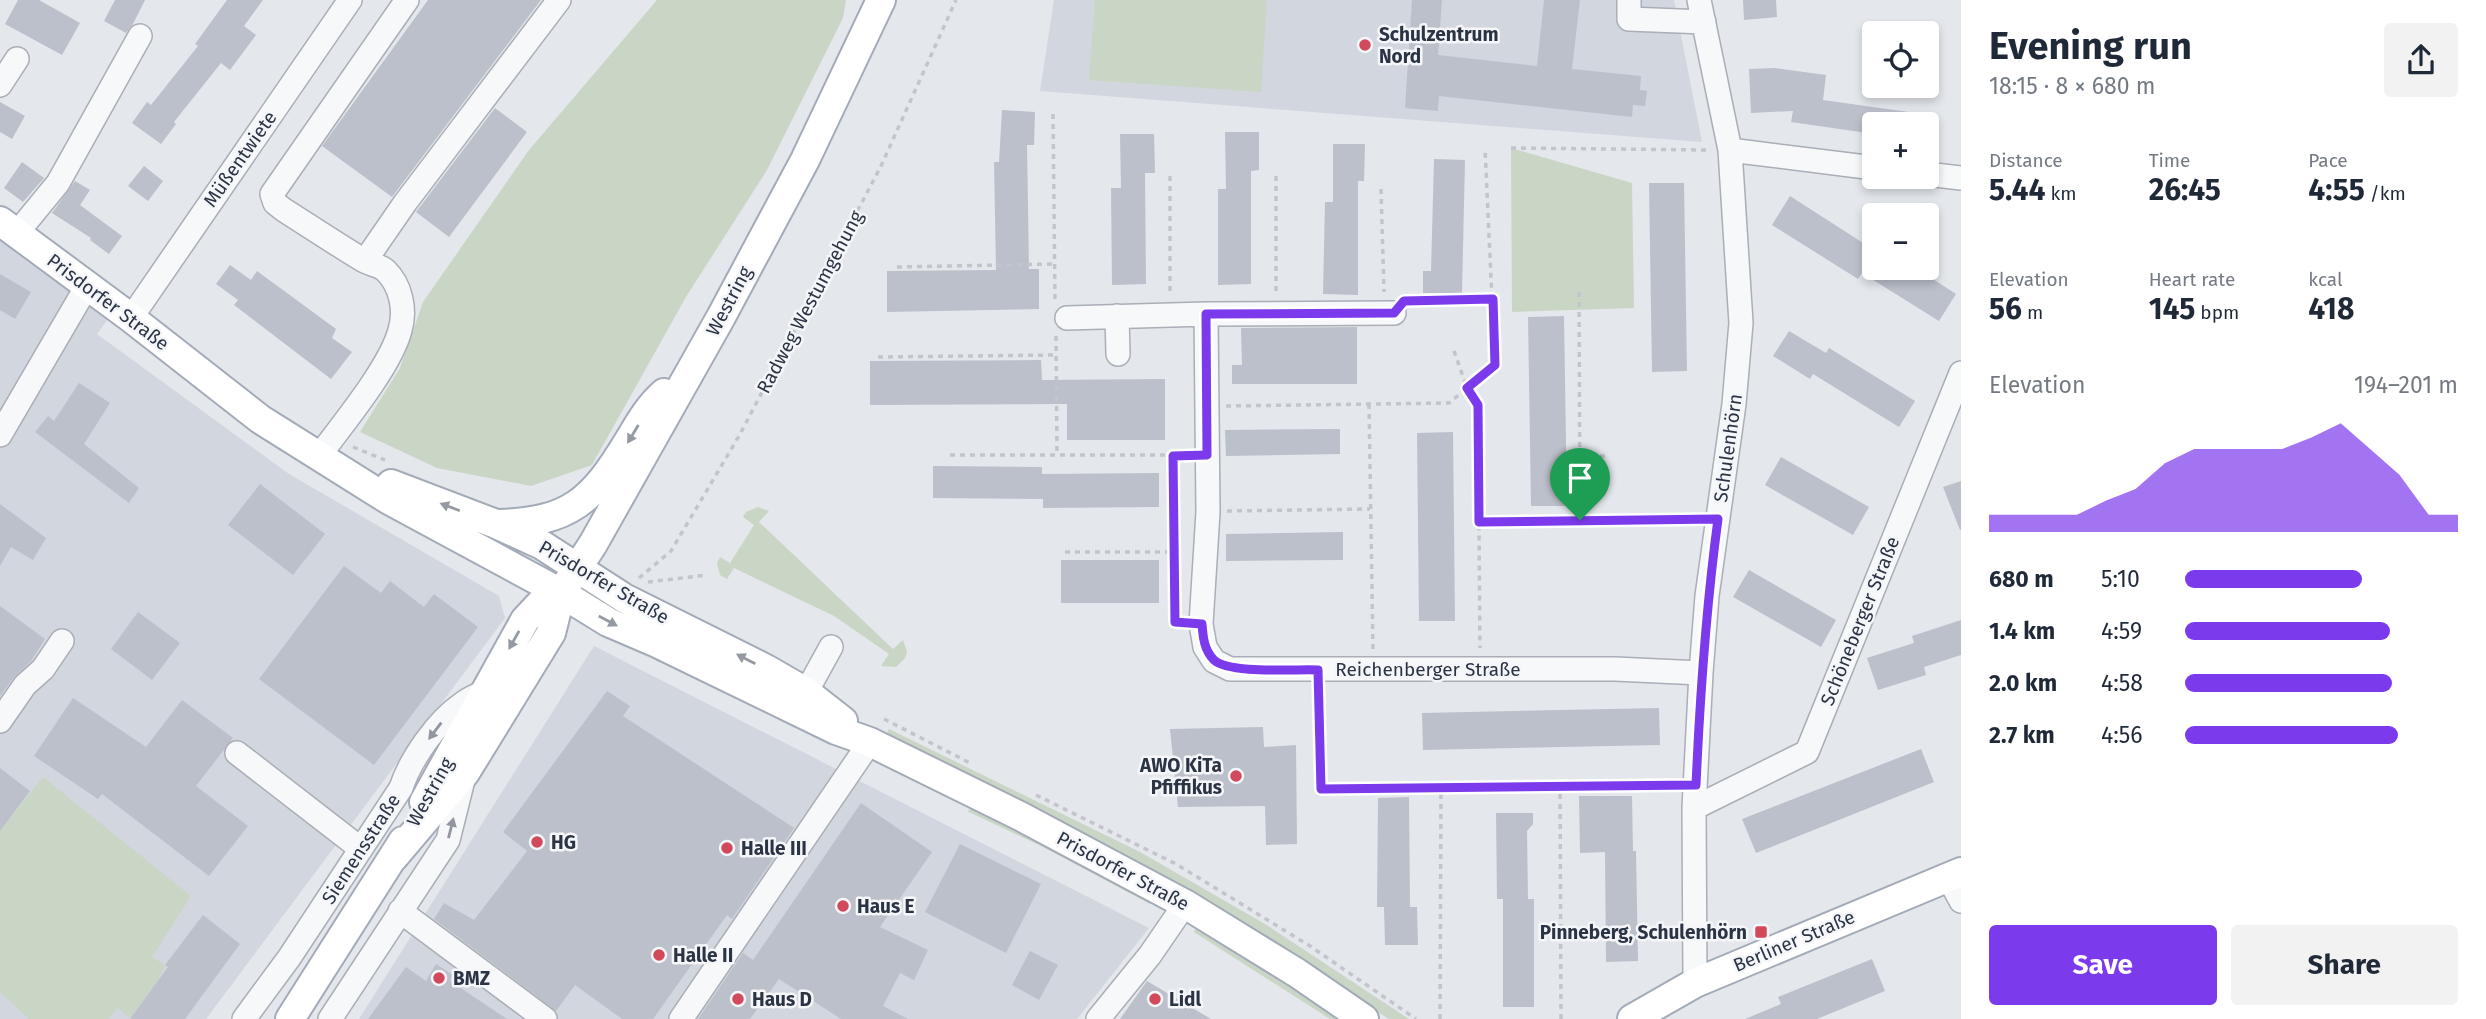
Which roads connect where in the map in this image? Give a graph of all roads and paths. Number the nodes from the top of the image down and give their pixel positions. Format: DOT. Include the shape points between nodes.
graph roads {
  1 [pos="350,0"];
  2 [pos="407,0"];
  3 [pos="559,0"];
  4 [pos="881,0"];
  5 [pos="956,0"];
  6 [pos="1629,0"];
  7 [pos="1702,11"];
  8 [pos="140,36"];
  9 [pos="17,59"];
  10 [pos="0,85"];
  11 [pos="1053,114"];
  12 [pos="1485,148"];
  13 [pos="1511,148"];
  14 [pos="1730,150"];
  15 [pos="1862,166"];
  16 [pos="1939,175"];
  17 [pos="1170,176"];
  18 [pos="1276,176"];
  19 [pos="1961,178"];
  20 [pos="1381,189"];
  21 [pos="9,227"];
  22 [pos="365,261"];
  23 [pos="1055,264"];
  24 [pos="897,267"];
  25 [pos="87,286"];
  26 [pos="1579,292"];
  27 [pos="1493,299"];
  28 [pos="1389,313"];
  29 [pos="1206,314"];
  30 [pos="1276,314"];
  31 [pos="1170,315"];
  32 [pos="1116,316"];
  33 [pos="1059,317"];
  34 [pos="131,318"];
  35 [pos="1454,351"];
  36 [pos="1118,354"];
  37 [pos="1056,355"];
  38 [pos="878,357"];
  39 [pos="695,366"];
  40 [pos="1961,373"];
  41 [pos="1467,388"];
  42 [pos="1369,404"];
  43 [pos="1207,407"];
  44 [pos="0,435"];
  45 [pos="1207,455"];
  46 [pos="950,456"];
  47 [pos="1173,456"];
  48 [pos="1608,456"];
  49 [pos="319,457"];
  50 [pos="1057,457"];
  51 [pos="1580,457"];
  52 [pos="1371,509"];
  53 [pos="1208,512"];
  54 [pos="1718,519"];
  55 [pos="1580,520"];
  56 [pos="1479,522"];
  57 [pos="496,524"];
  58 [pos="1065,552"];
  59 [pos="1175,552"];
  60 [pos="579,566"];
  61 [pos="707,575"];
  62 [pos="561,593"];
  63 [pos="1202,624"];
  64 [pos="62,640"];
  65 [pos="831,647"];
  66 [pos="1374,668"];
  67 [pos="1480,669"];
  68 [pos="1318,670"];
  69 [pos="1700,673"];
  70 [pos="486,691"];
  71 [pos="801,702"];
  72 [pos="0,721"];
  73 [pos="870,742"];
  74 [pos="237,753"];
  75 [pos="465,773"];
  76 [pos="1696,785"];
  77 [pos="1559,786"];
  78 [pos="1441,788"];
  79 [pos="1694,808"];
  80 [pos="361,849"];
  81 [pos="393,858"];
  82 [pos="1957,883"];
  83 [pos="1185,904"];
  84 [pos="400,911"];
  85 [pos="1695,983"];
  86 [pos="244,1019"];
  87 [pos="290,1019"];
  88 [pos="330,1019"];
  89 [pos="545,1019"];
  90 [pos="681,1019"];
  91 [pos="1098,1019"];
  92 [pos="1364,1019"];
  93 [pos="1440,1019"];
  94 [pos="1561,1019"];
  95 [pos="1632,1019"];
  1 -- 34 [label="street, Müßentwiete"];
  2 -- 22 [label="street" via="272,194 275,203"];
  3 -- 22 [label="street"];
  4 -- 39 [label="main road, Westring" via="805,160"];
  5 -- 61 [label="path, Radweg Westumgehung" via="881,166 739,436 671,551 632,584"];
  6 -- 7 [label="street" via="1629,19"];
  7 -- 14 [label="street, Schulenhörn"];
  8 -- 21 [label="street" via="58,183"];
  9 -- 10 [label="street"];
  11 -- 23 [label="path"];
  12 -- 27 [label="path"];
  13 -- 14 [label="path"];
  14 -- 15 [label="street"];
  14 -- 54 [label="street, Schulenhörn" via="1741,323"];
  16 -- 19 [label="street"];
  17 -- 31 [label="path"];
  18 -- 30 [label="path"];
  20 -- 28 [label="path"];
  21 -- 25 [label="main road, Prisdorfer Straße"];
  22 -- 49 [label="street" via="383,268 395,282 403,315 400,332 385,362"];
  23 -- 24 [label="path"];
  23 -- 33 [label="path"];
  25 -- 34 [label="main road, Prisdorfer Straße"];
  25 -- 44 [label="street"];
  26 -- 51 [label="path"];
  27 -- 28 [label="path" via="1404,301"];
  27 -- 41 [label="path" via="1495,365"];
  28 -- 30 [label="street"];
  29 -- 30 [label="street"];
  29 -- 31 [label="street"];
  29 -- 43 [label="street, Reichenberger Straße"];
  31 -- 32 [label="street"];
  32 -- 33 [label="street"];
  32 -- 36 [label="street"];
  33 -- 37 [label="path"];
  34 -- 49 [label="main road, Prisdorfer Straße" via="260,419"];
  35 -- 41 [label="path"];
  37 -- 38 [label="path"];
  37 -- 50 [label="path"];
  39 -- 57 [label="main road, one-way" via="650,405 592,495 539,520"];
  39 -- 60 [label="main road, Westring"];
  40 -- 79 [label="street, Schöneberger Straße" via="1807,752"];
  41 -- 42 [label="path" via="1449,403"];
  41 -- 56 [label="path" via="1478,405"];
  42 -- 43 [label="path"];
  42 -- 52 [label="path"];
  43 -- 45 [label="street, Reichenberger Straße"];
  45 -- 47 [label="path"];
  45 -- 53 [label="street, Reichenberger Straße"];
  46 -- 50 [label="path"];
  47 -- 50 [label="path"];
  47 -- 59 [label="path"];
  48 -- 51 [label="path"];
  57 -- 49 [label="main road, Prisdorfer Straße, one-way"];
  49 -- 62 [label="main road, Prisdorfer Straße"];
  51 -- 55 [label="path"];
  52 -- 53 [label="path"];
  52 -- 66 [label="path"];
  53 -- 63 [label="street, Reichenberger Straße"];
  54 -- 55 [label="path"];
  54 -- 69 [label="street, Schulenhörn"];
  55 -- 56 [label="path"];
  56 -- 67 [label="path"];
  57 -- 60 [label="main road, Prisdorfer Straße"];
  58 -- 59 [label="path"];
  59 -- 63 [label="path" via="1175,622"];
  60 -- 62 [label="main road, Westring"];
  71 -- 60 [label="main road, Prisdorfer Straße, one-way" via="766,669 624,598"];
  62 -- 70 [label="main road, Westring, one-way" via="540,604 525,620"];
  62 -- 71 [label="main road, Prisdorfer Straße, one-way" via="608,622"];
  62 -- 75 [label="main road, Westring" via="551,633"];
  63 -- 68 [label="street, Reichenberger Straße" via="1205,647 1214,661 1230,668"];
  64 -- 72 [label="street"];
  65 -- 71 [label="street"];
  66 -- 67 [label="street, Reichenberger Straße"];
  66 -- 68 [label="street, Reichenberger Straße"];
  67 -- 69 [label="street, Reichenberger Straße"];
  68 -- 78 [label="path" via="1321,789"];
  69 -- 76 [label="street, Schulenhörn"];
  70 -- 80 [label="street, Siemensstraße, one-way" via="462,703 441,723 407,769 401,788"];
  70 -- 81 [label="main road, Westring"];
  71 -- 73 [label="main road, Prisdorfer Straße" via="835,730"];
  73 -- 83 [label="main road, Prisdorfer Straße"];
  73 -- 90 [label="street"];
  74 -- 80 [label="street"];
  75 -- 81 [label="main road, Westring"];
  84 -- 75 [label="street, one-way" via="448,840"];
  76 -- 77 [label="path"];
  76 -- 79 [label="street, Schulenhörn"];
  77 -- 78 [label="path"];
  77 -- 94 [label="path"];
  78 -- 93 [label="path"];
  79 -- 85 [label="street, Schulenhörn"];
  80 -- 86 [label="street, Siemensstraße"];
  81 -- 87 [label="main road, Westring"];
  82 -- 85 [label="main road, Berliner Straße"];
  83 -- 91 [label="street"];
  83 -- 92 [label="main road, Prisdorfer Straße"];
  84 -- 88 [label="street"];
  84 -- 89 [label="street"];
  85 -- 95 [label="main road, Berliner Straße"];
}
